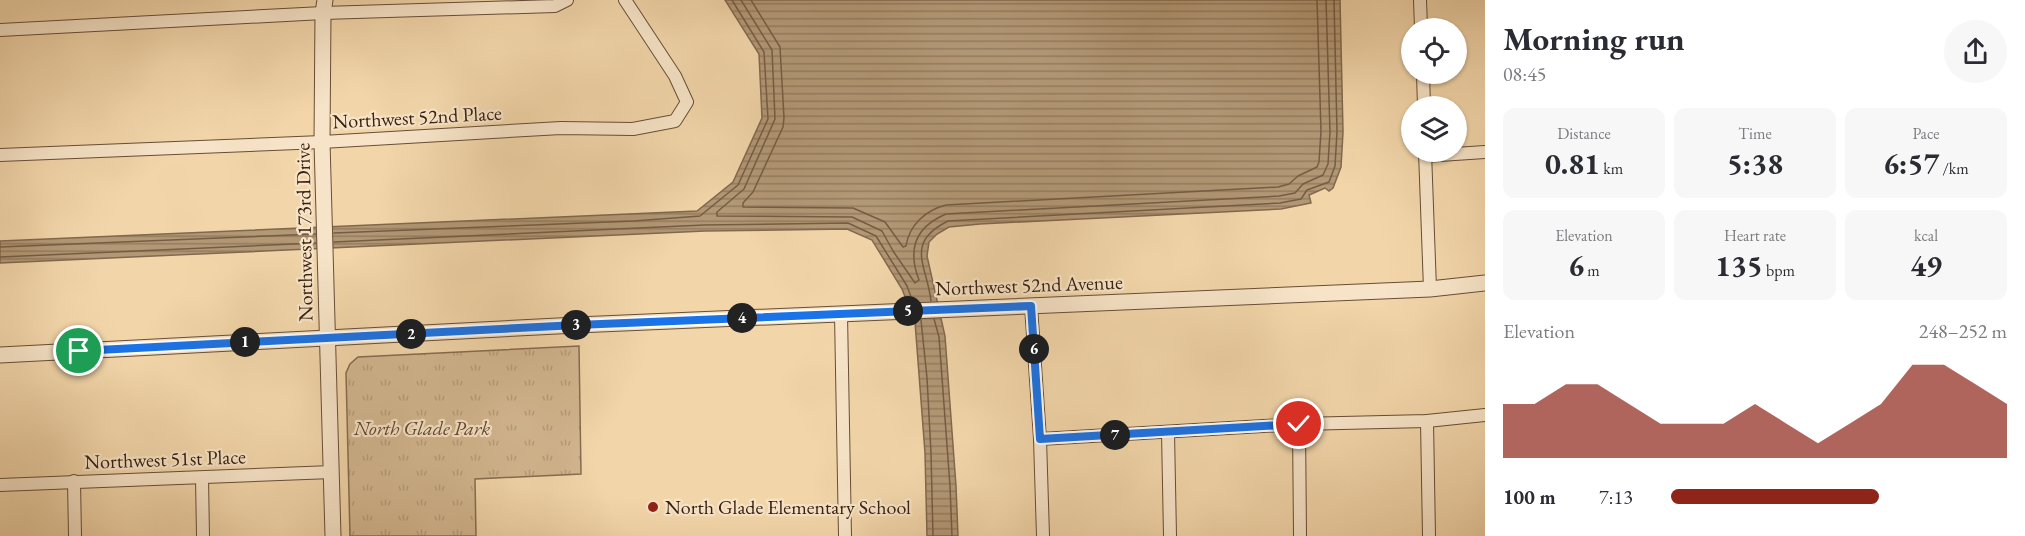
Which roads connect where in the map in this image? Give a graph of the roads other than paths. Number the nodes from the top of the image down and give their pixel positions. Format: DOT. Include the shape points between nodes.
graph roads {
  1 [pos="567,0"];
  2 [pos="625,0"];
  3 [pos="1420,0"];
  4 [pos="324,7"];
  5 [pos="1421,18"];
  6 [pos="0,30"];
  7 [pos="322,142"];
  8 [pos="1485,152"];
  9 [pos="1467,153"];
  10 [pos="0,155"];
  11 [pos="1425,162"];
  12 [pos="1485,283"];
  13 [pos="1430,290"];
  14 [pos="1031,306"];
  15 [pos="841,314"];
  16 [pos="327,338"];
  17 [pos="0,355"];
  18 [pos="1485,415"];
  19 [pos="1427,421"];
  20 [pos="1299,424"];
  21 [pos="1168,432"];
  22 [pos="1040,439"];
  23 [pos="332,472"];
  24 [pos="202,478"];
  25 [pos="74,482"];
  26 [pos="0,485"];
  27 [pos="75,536"];
  28 [pos="203,536"];
  29 [pos="333,536"];
  30 [pos="845,536"];
  31 [pos="1042,536"];
  32 [pos="1170,536"];
  33 [pos="1300,536"];
  34 [pos="1430,536"];
  1 -- 4 [label="street" via="555,6"];
  2 -- 7 [label="street, Northwest 52nd Place" via="675,76 687,102 675,121 633,129 561,128"];
  3 -- 5 [label="street"];
  4 -- 6 [label="street"];
  4 -- 7 [label="street, Northwest 173rd Drive"];
  7 -- 10 [label="street, Northwest 52nd Place"];
  7 -- 16 [label="street, Northwest 173rd Drive"];
  8 -- 9 [label="street"];
  11 -- 13 [label="street"];
  12 -- 13 [label="street, Northwest 52nd Avenue"];
  13 -- 14 [label="street, Northwest 52nd Avenue"];
  14 -- 15 [label="street, Northwest 52nd Avenue"];
  14 -- 22 [label="street"];
  15 -- 16 [label="street, Northwest 52nd Avenue"];
  15 -- 30 [label="street"];
  16 -- 17 [label="street, Northwest 52nd Avenue"];
  16 -- 23 [label="street, Northwest 173rd Drive"];
  18 -- 19 [label="street"];
  19 -- 20 [label="street"];
  19 -- 34 [label="street"];
  20 -- 21 [label="street"];
  20 -- 33 [label="street"];
  21 -- 22 [label="street"];
  21 -- 32 [label="street"];
  22 -- 31 [label="street"];
  23 -- 24 [label="street, Northwest 51st Place"];
  23 -- 29 [label="street, Northwest 173rd Drive"];
  24 -- 25 [label="street, Northwest 51st Place"];
  24 -- 28 [label="street"];
  25 -- 26 [label="street, Northwest 51st Place"];
  25 -- 27 [label="street"];
}
